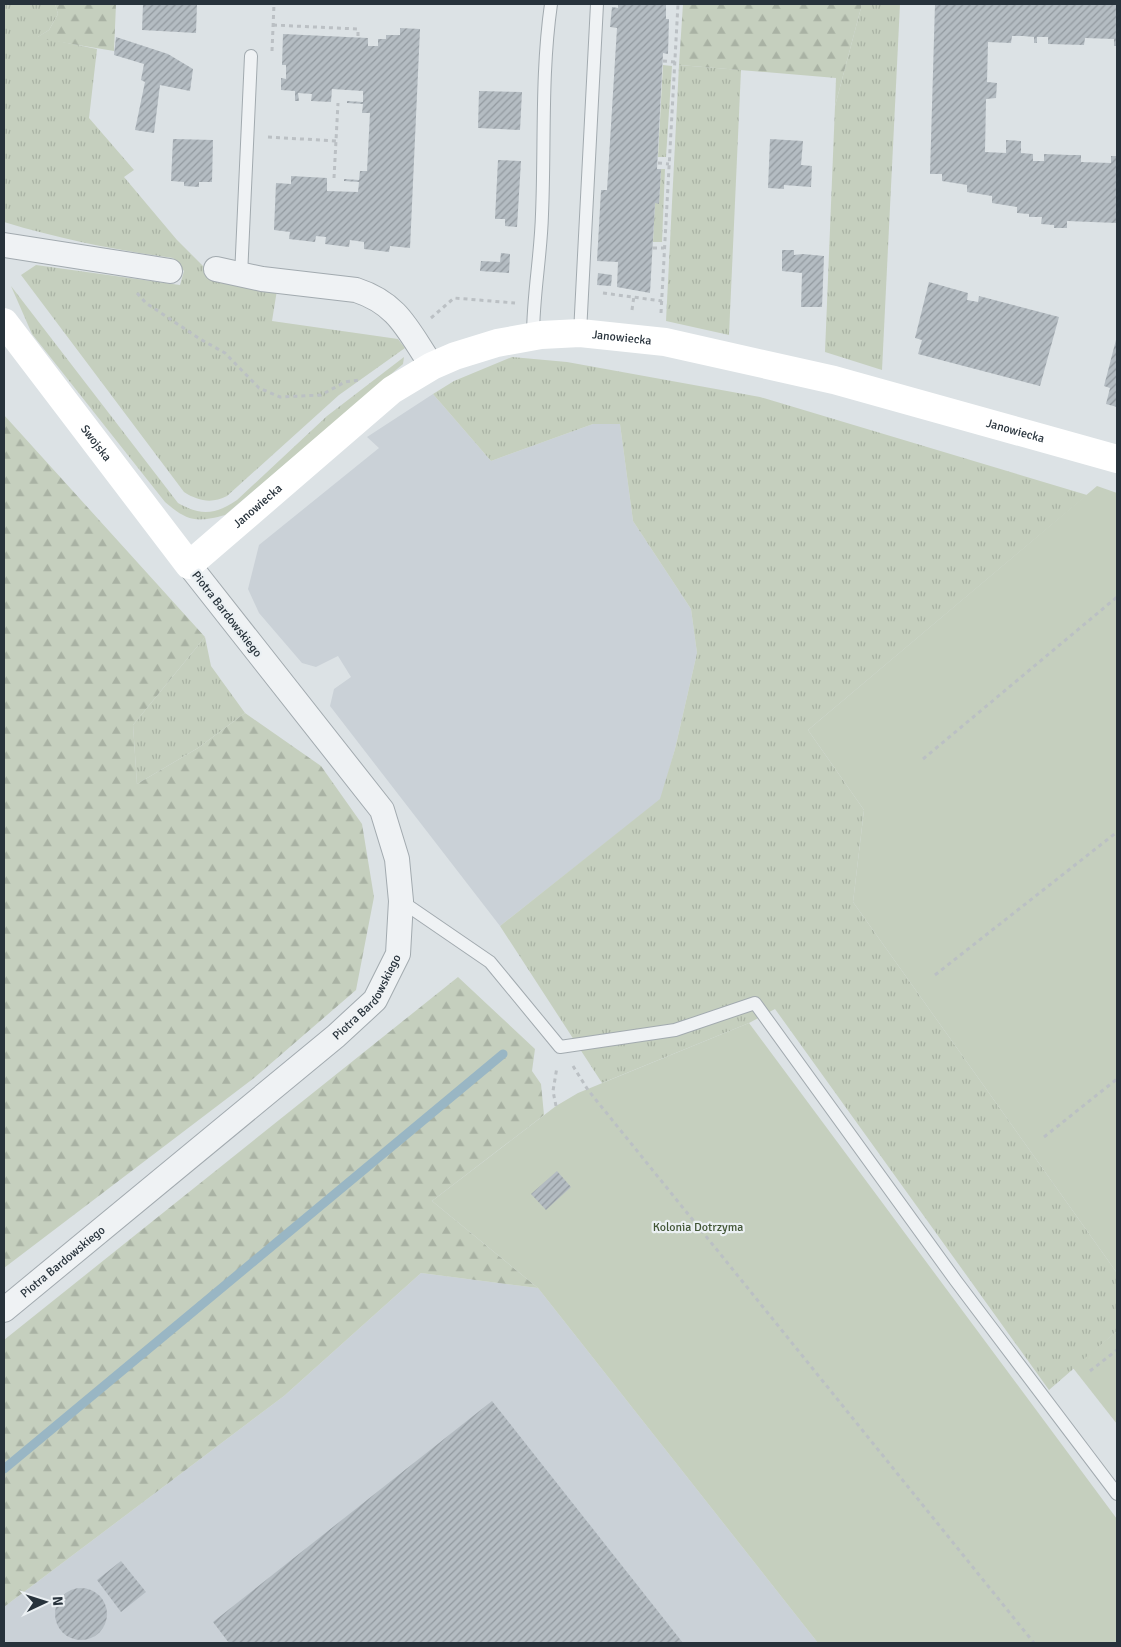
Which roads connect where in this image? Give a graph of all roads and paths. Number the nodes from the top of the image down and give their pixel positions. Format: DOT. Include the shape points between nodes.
graph roads {
  1 [pos="551,4"];
  2 [pos="597,4"];
  3 [pos="678,4"];
  4 [pos="273,25"];
  5 [pos="358,38"];
  6 [pos="251,56"];
  7 [pos="663,61"];
  8 [pos="675,62"];
  9 [pos="338,103"];
  10 [pos="268,137"];
  11 [pos="336,141"];
  12 [pos="658,163"];
  13 [pos="669,164"];
  14 [pos="334,178"];
  15 [pos="4,246"];
  16 [pos="653,248"];
  17 [pos="664,248"];
  18 [pos="110,263"];
  19 [pos="216,269"];
  20 [pos="170,271"];
  21 [pos="241,276"];
  22 [pos="582,292"];
  23 [pos="634,296"];
  24 [pos="662,301"];
  25 [pos="660,316"];
  26 [pos="630,318"];
  27 [pos="4,322"];
  28 [pos="580,333"];
  29 [pos="533,336"];
  30 [pos="432,366"];
  31 [pos="361,380"];
  32 [pos="1117,459"];
  33 [pos="190,565"];
  34 [pos="1117,597"];
  35 [pos="923,760"];
  36 [pos="1117,832"];
  37 [pos="401,901"];
  38 [pos="935,975"];
  39 [pos="560,1047"];
  40 [pos="1117,1079"];
  41 [pos="553,1091"];
  42 [pos="556,1106"];
  43 [pos="1044,1137"];
  44 [pos="4,1310"];
  45 [pos="1117,1350"];
  46 [pos="1090,1371"];
  47 [pos="1117,1494"];
  48 [pos="1034,1643"];
  1 -- 29 [label="lane" via="543,98 542,239 533,298"];
  2 -- 22 [label="lane"];
  3 -- 8 [label="path"];
  4 -- 5 [label="path" via="358,29"];
  6 -- 21 [label="lane"];
  7 -- 8 [label="path"];
  8 -- 13 [label="path"];
  9 -- 11 [label="path"];
  10 -- 11 [label="path"];
  11 -- 14 [label="path"];
  12 -- 13 [label="path"];
  13 -- 17 [label="path"];
  15 -- 18 [label="street"];
  16 -- 17 [label="path"];
  17 -- 24 [label="path"];
  18 -- 20 [label="street"];
  18 -- 31 [label="path" via="146,303 225,353 259,388 280,397 321,395 345,382"];
  19 -- 21 [label="street"];
  21 -- 30 [label="street" via="356,290 370,295 392,308"];
  22 -- 23 [label="path"];
  22 -- 28 [label="lane"];
  23 -- 24 [label="path"];
  23 -- 26 [label="path"];
  24 -- 25 [label="path"];
  27 -- 33 [label="street, Swojska"];
  28 -- 29 [label="street, Janowiecka"];
  28 -- 32 [label="street, Janowiecka" via="665,342 834,380"];
  29 -- 30 [label="street, Janowiecka" via="479,348"];
  30 -- 33 [label="street, Janowiecka" via="378,401"];
  33 -- 37 [label="street, Piotra Bardowskiego" via="382,810 398,859"];
  34 -- 35 [label="path"];
  36 -- 38 [label="path"];
  37 -- 39 [label="lane" via="490,962"];
  37 -- 44 [label="street, Piotra Bardowskiego" via="398,954 375,1000 336,1036"];
  39 -- 47 [label="lane" via="675,1030 755,1003 956,1281"];
  39 -- 48 [label="path" via="595,1097"];
  40 -- 43 [label="path"];
  41 -- 42 [label="path"];
  45 -- 46 [label="path"];
}
